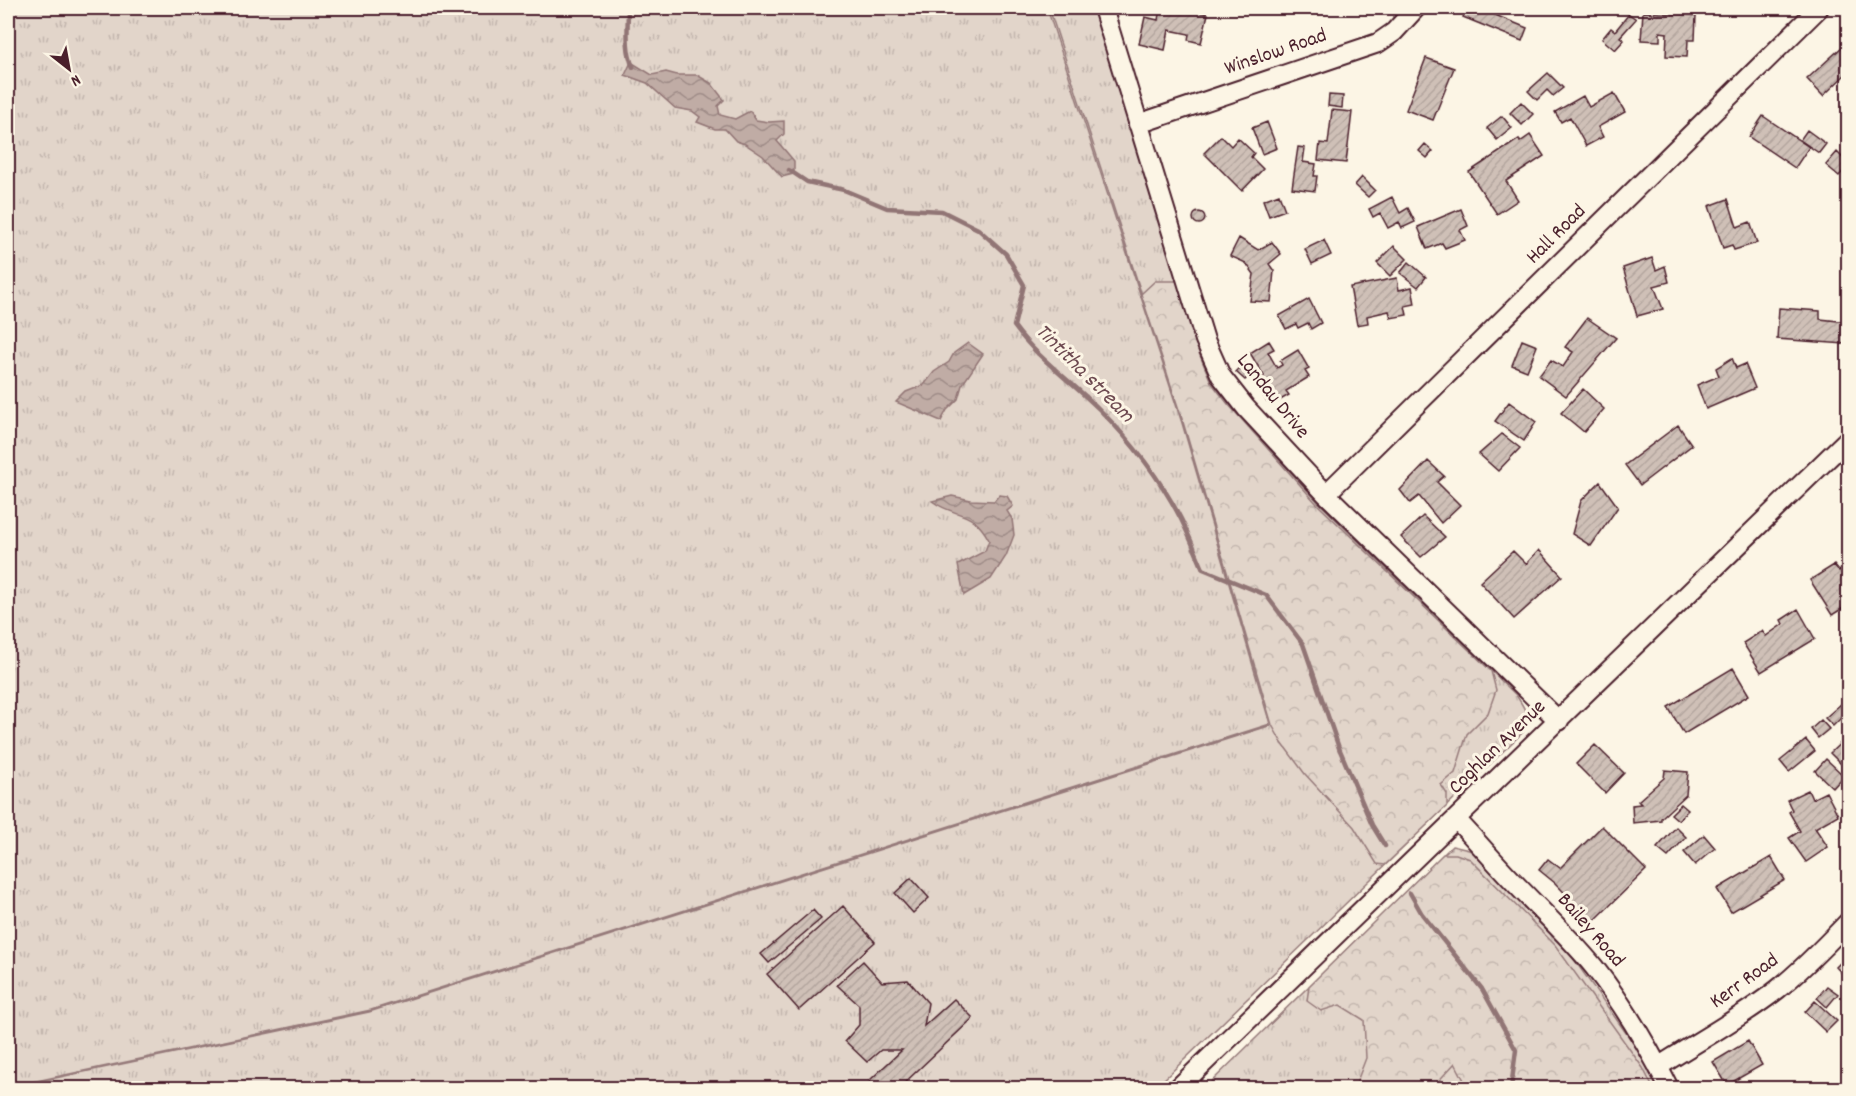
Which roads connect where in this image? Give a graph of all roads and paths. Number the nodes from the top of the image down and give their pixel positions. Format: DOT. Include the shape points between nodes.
graph roads {
  1 [pos="1103,8"];
  2 [pos="1416,8"];
  3 [pos="1819,8"];
  4 [pos="1138,124"];
  5 [pos="1848,439"];
  6 [pos="1326,494"];
  7 [pos="1558,722"];
  8 [pos="1456,819"];
  9 [pos="1848,922"];
  10 [pos="1658,1067"];
  11 [pos="1178,1089"];
  12 [pos="1669,1089"];
  1 -- 4 [label="street, Landau Drive"];
  2 -- 4 [label="street, Winslow Road" via="1378,43"];
  3 -- 6 [label="street, Hall Road"];
  4 -- 6 [label="street, Landau Drive" via="1205,340 1221,376"];
  5 -- 7 [label="street, Coghlan Avenue"];
  6 -- 7 [label="street, Landau Drive"];
  7 -- 8 [label="street, Coghlan Avenue"];
  8 -- 10 [label="street, Bailey Road" via="1594,967"];
  8 -- 11 [label="street, Coghlan Avenue"];
  9 -- 10 [label="street, Kerr Road" via="1778,989"];
  10 -- 12 [label="street, Bailey Road"];
}
